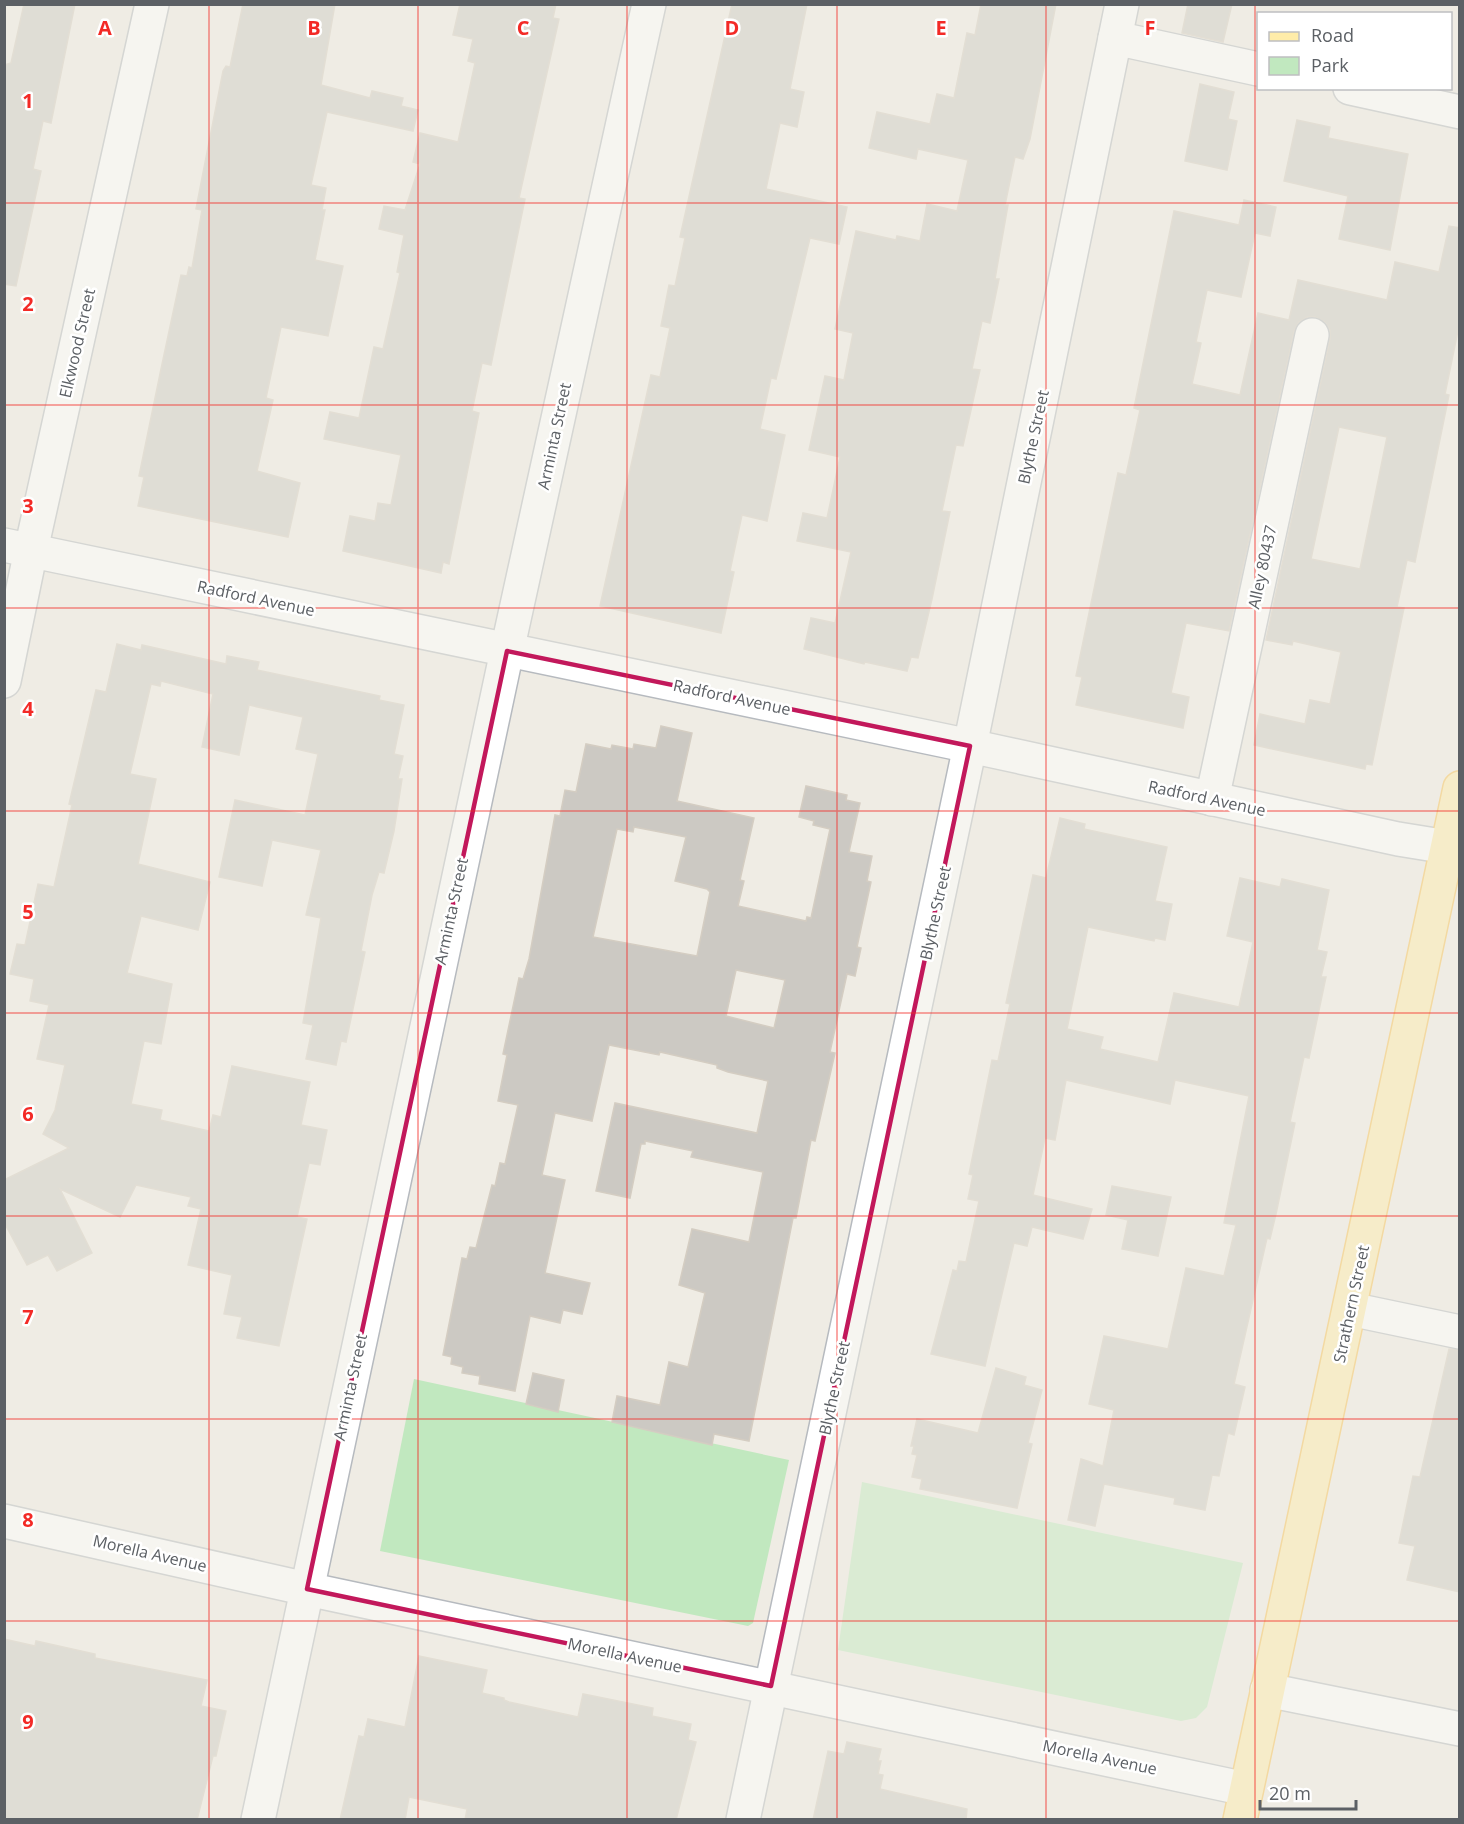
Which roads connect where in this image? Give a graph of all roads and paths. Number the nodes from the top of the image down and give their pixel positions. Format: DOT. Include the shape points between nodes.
graph roads {
  1 [pos="152,4"];
  2 [pos="649,4"];
  3 [pos="1122,4"];
  4 [pos="1115,38"];
  5 [pos="1257,69"];
  6 [pos="1359,90"];
  7 [pos="1460,112"];
  8 [pos="1312,335"];
  9 [pos="18,548"];
  10 [pos="507,651"];
  11 [pos="4,681"];
  12 [pos="970,746"];
  13 [pos="1460,788"];
  14 [pos="1212,799"];
  15 [pos="1453,848"];
  16 [pos="1350,1309"];
  17 [pos="1460,1332"];
  18 [pos="4,1521"];
  19 [pos="307,1588"];
  20 [pos="771,1686"];
  21 [pos="1267,1690"];
  22 [pos="1460,1729"];
  23 [pos="1243,1804"];
  24 [pos="258,1820"];
  25 [pos="743,1820"];
  1 -- 9 [label="street, Elkwood Street"];
  2 -- 10 [label="street, Arminta Street"];
  3 -- 4 [label="street, Blythe Street"];
  4 -- 5 [label="street"];
  4 -- 12 [label="street, Blythe Street"];
  6 -- 7 [label="street"];
  8 -- 14 [label="street, Alley 80437"];
  9 -- 10 [label="street, Radford Avenue"];
  9 -- 11 [label="street, Elkwood Street"];
  10 -- 12 [label="street, Radford Avenue"];
  10 -- 19 [label="street, Arminta Street"];
  12 -- 14 [label="street, Radford Avenue"];
  12 -- 20 [label="street, Blythe Street"];
  13 -- 15 [label="main road, Strathern Street"];
  14 -- 15 [label="street, Radford Avenue"];
  15 -- 16 [label="main road, Strathern Street"];
  16 -- 17 [label="street"];
  16 -- 21 [label="main road, Strathern Street"];
  18 -- 19 [label="street, Morella Avenue"];
  19 -- 20 [label="street, Morella Avenue"];
  19 -- 24 [label="street, Arminta Street"];
  20 -- 23 [label="street, Morella Avenue"];
  20 -- 25 [label="street, Blythe Street"];
  21 -- 22 [label="street"];
  21 -- 23 [label="main road, Strathern Street"];
}
